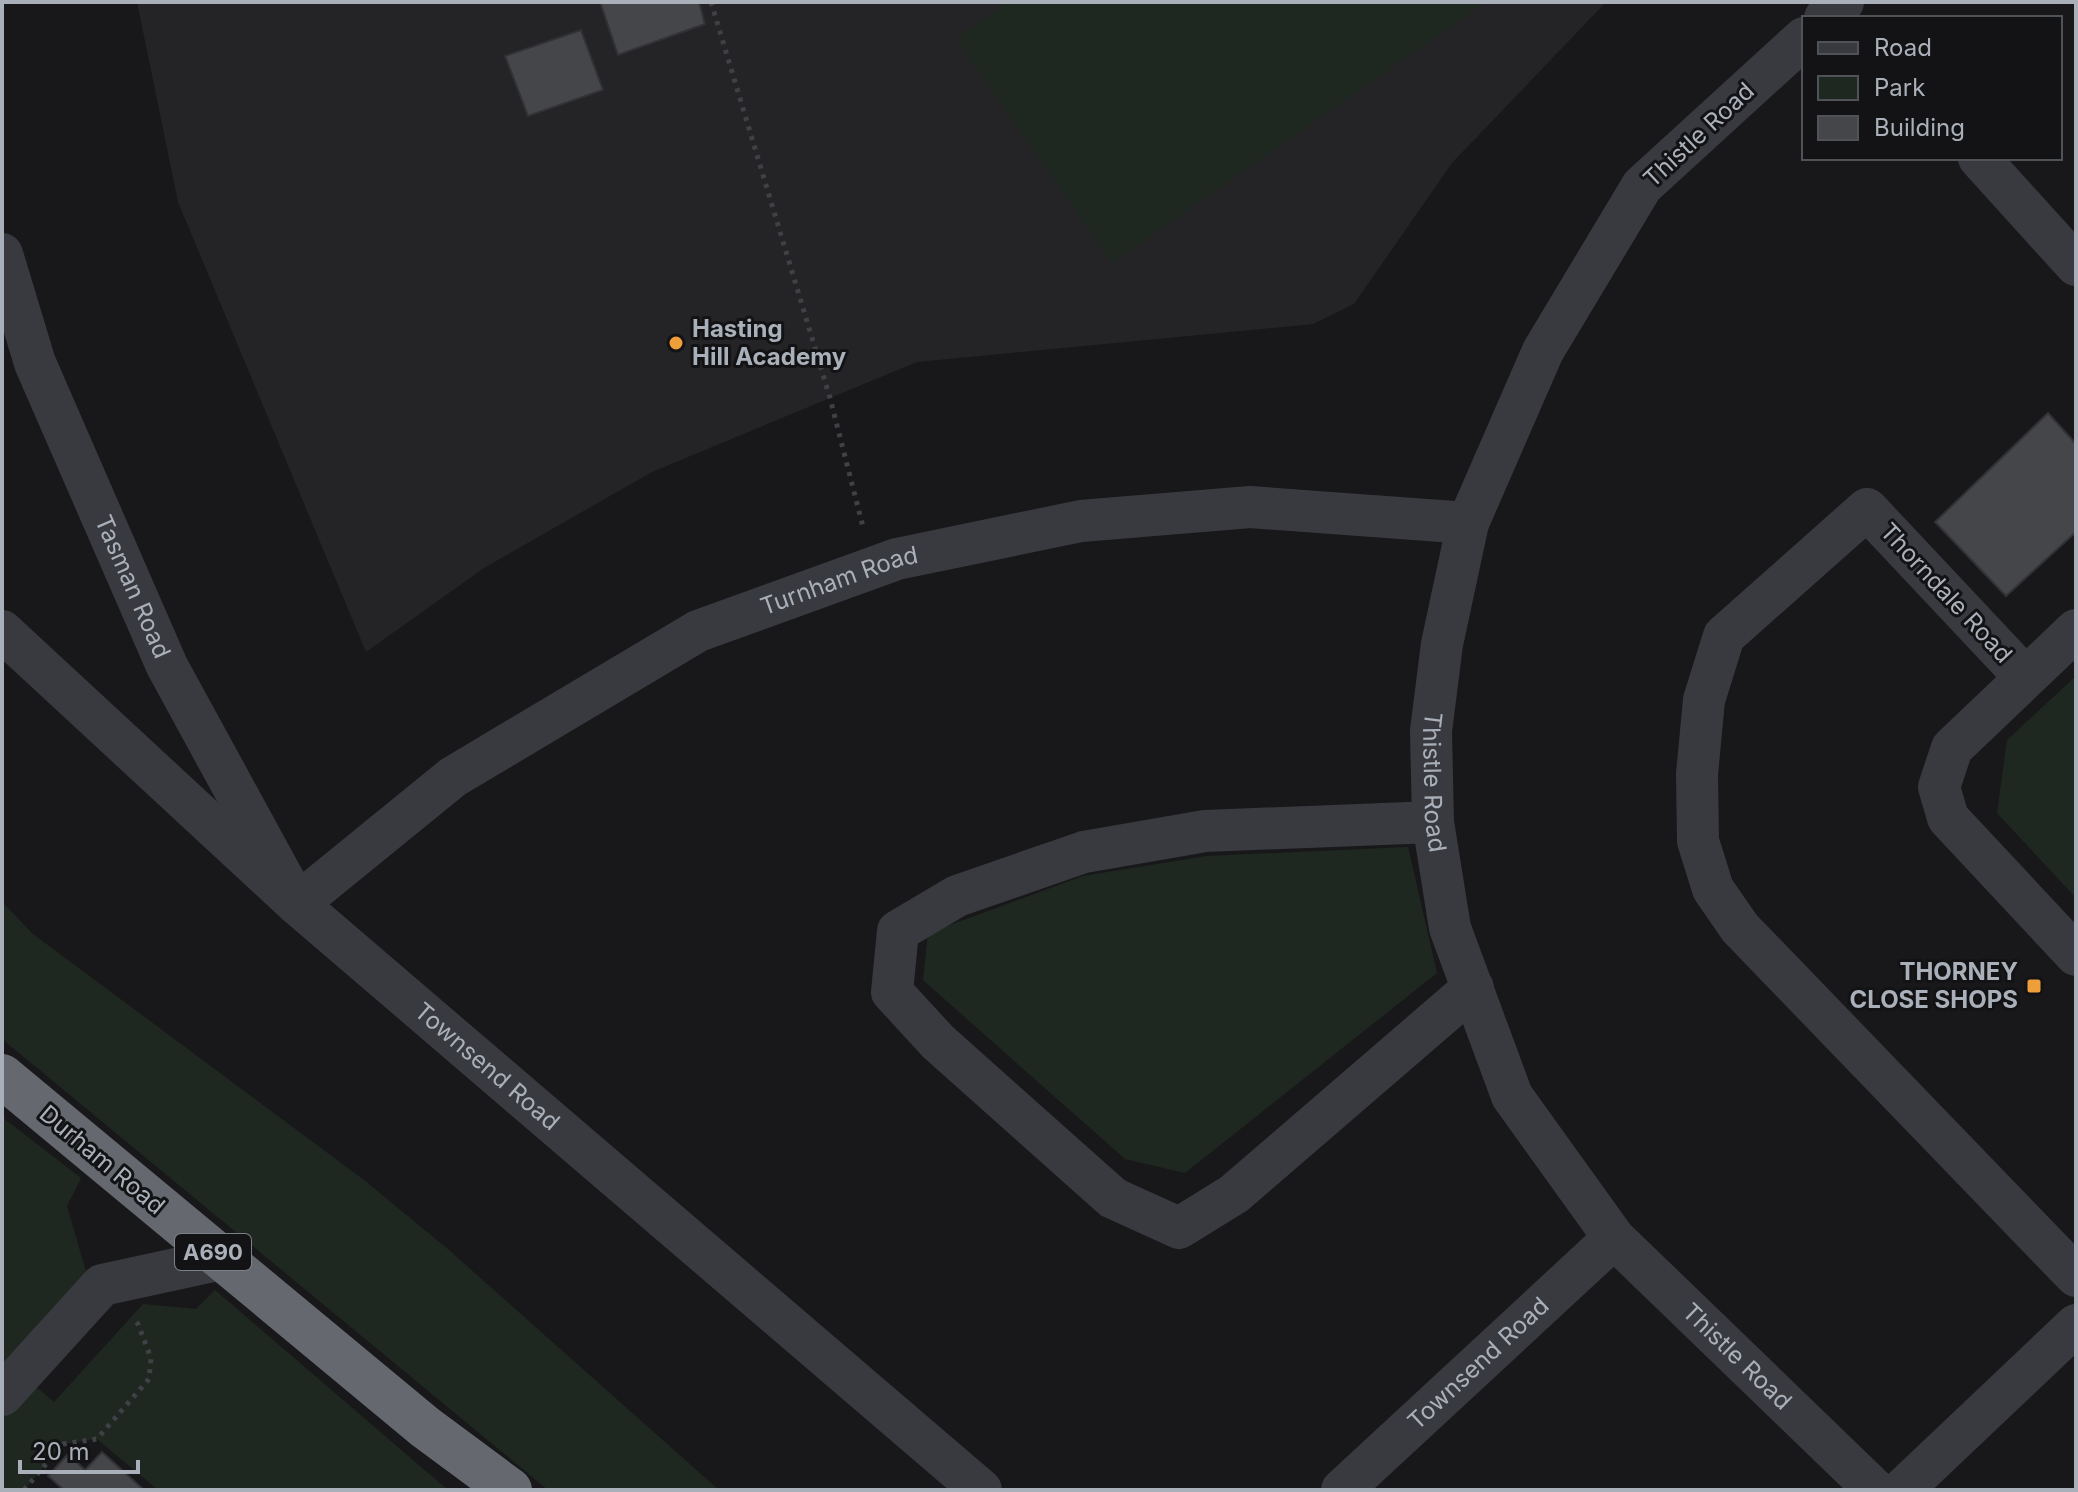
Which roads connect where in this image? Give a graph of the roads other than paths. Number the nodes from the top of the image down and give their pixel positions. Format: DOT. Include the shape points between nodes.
graph roads {
  1 [pos="1802,40"];
  2 [pos="1981,160"];
  3 [pos="2,254"];
  4 [pos="2076,265"];
  5 [pos="1468,523"];
  6 [pos="2076,630"];
  7 [pos="2,631"];
  8 [pos="2025,677"];
  9 [pos="1433,822"];
  10 [pos="297,904"];
  11 [pos="2076,955"];
  12 [pos="1473,988"];
  13 [pos="2,1076"];
  14 [pos="1614,1238"];
  15 [pos="222,1259"];
  16 [pos="2076,1276"];
  17 [pos="2076,1325"];
  18 [pos="2,1395"];
  19 [pos="425,1427"];
  20 [pos="493,1490"];
  21 [pos="510,1490"];
  22 [pos="981,1490"];
  23 [pos="1342,1490"];
  24 [pos="1875,1490"];
  25 [pos="1902,1490"];
  1 -- 5 [label="street, Thistle Road" via="1642,186 1543,351"];
  2 -- 4 [label="street"];
  3 -- 10 [label="street, Tasman Road" via="35,363 167,666"];
  5 -- 9 [label="street, Thistle Road" via="1442,644 1431,731"];
  5 -- 10 [label="street, Turnham Road" via="1250,507 1081,521 897,559 698,631 453,777"];
  6 -- 8 [label="street, Thorndale Road"];
  7 -- 10 [label="street, Townsend Road"];
  8 -- 11 [label="street, Thorndale Road" via="1952,748 1939,787 1948,818"];
  8 -- 16 [label="street, Thorndale Road" via="1867,509 1724,636 1704,700 1698,841 1713,889 1740,928"];
  9 -- 12 [label="street, Thistle Road" via="1450,928"];
  9 -- 12 [label="street" via="1205,831 1084,852 957,896 898,931 892,992 938,1042 1113,1198 1179,1228 1234,1194"];
  10 -- 22 [label="street, Townsend Road"];
  12 -- 14 [label="street, Thistle Road" via="1512,1096"];
  13 -- 15 [label="highway, Durham Road / A690"];
  14 -- 23 [label="street, Townsend Road"];
  14 -- 24 [label="street, Thistle Road"];
  15 -- 18 [label="street" via="102,1285"];
  15 -- 19 [label="highway, Durham Road / A690"];
  17 -- 25 [label="street"];
  19 -- 20 [label="highway, Durham Road / A690"];
  19 -- 21 [label="highway, Durham Road / A690"];
}
